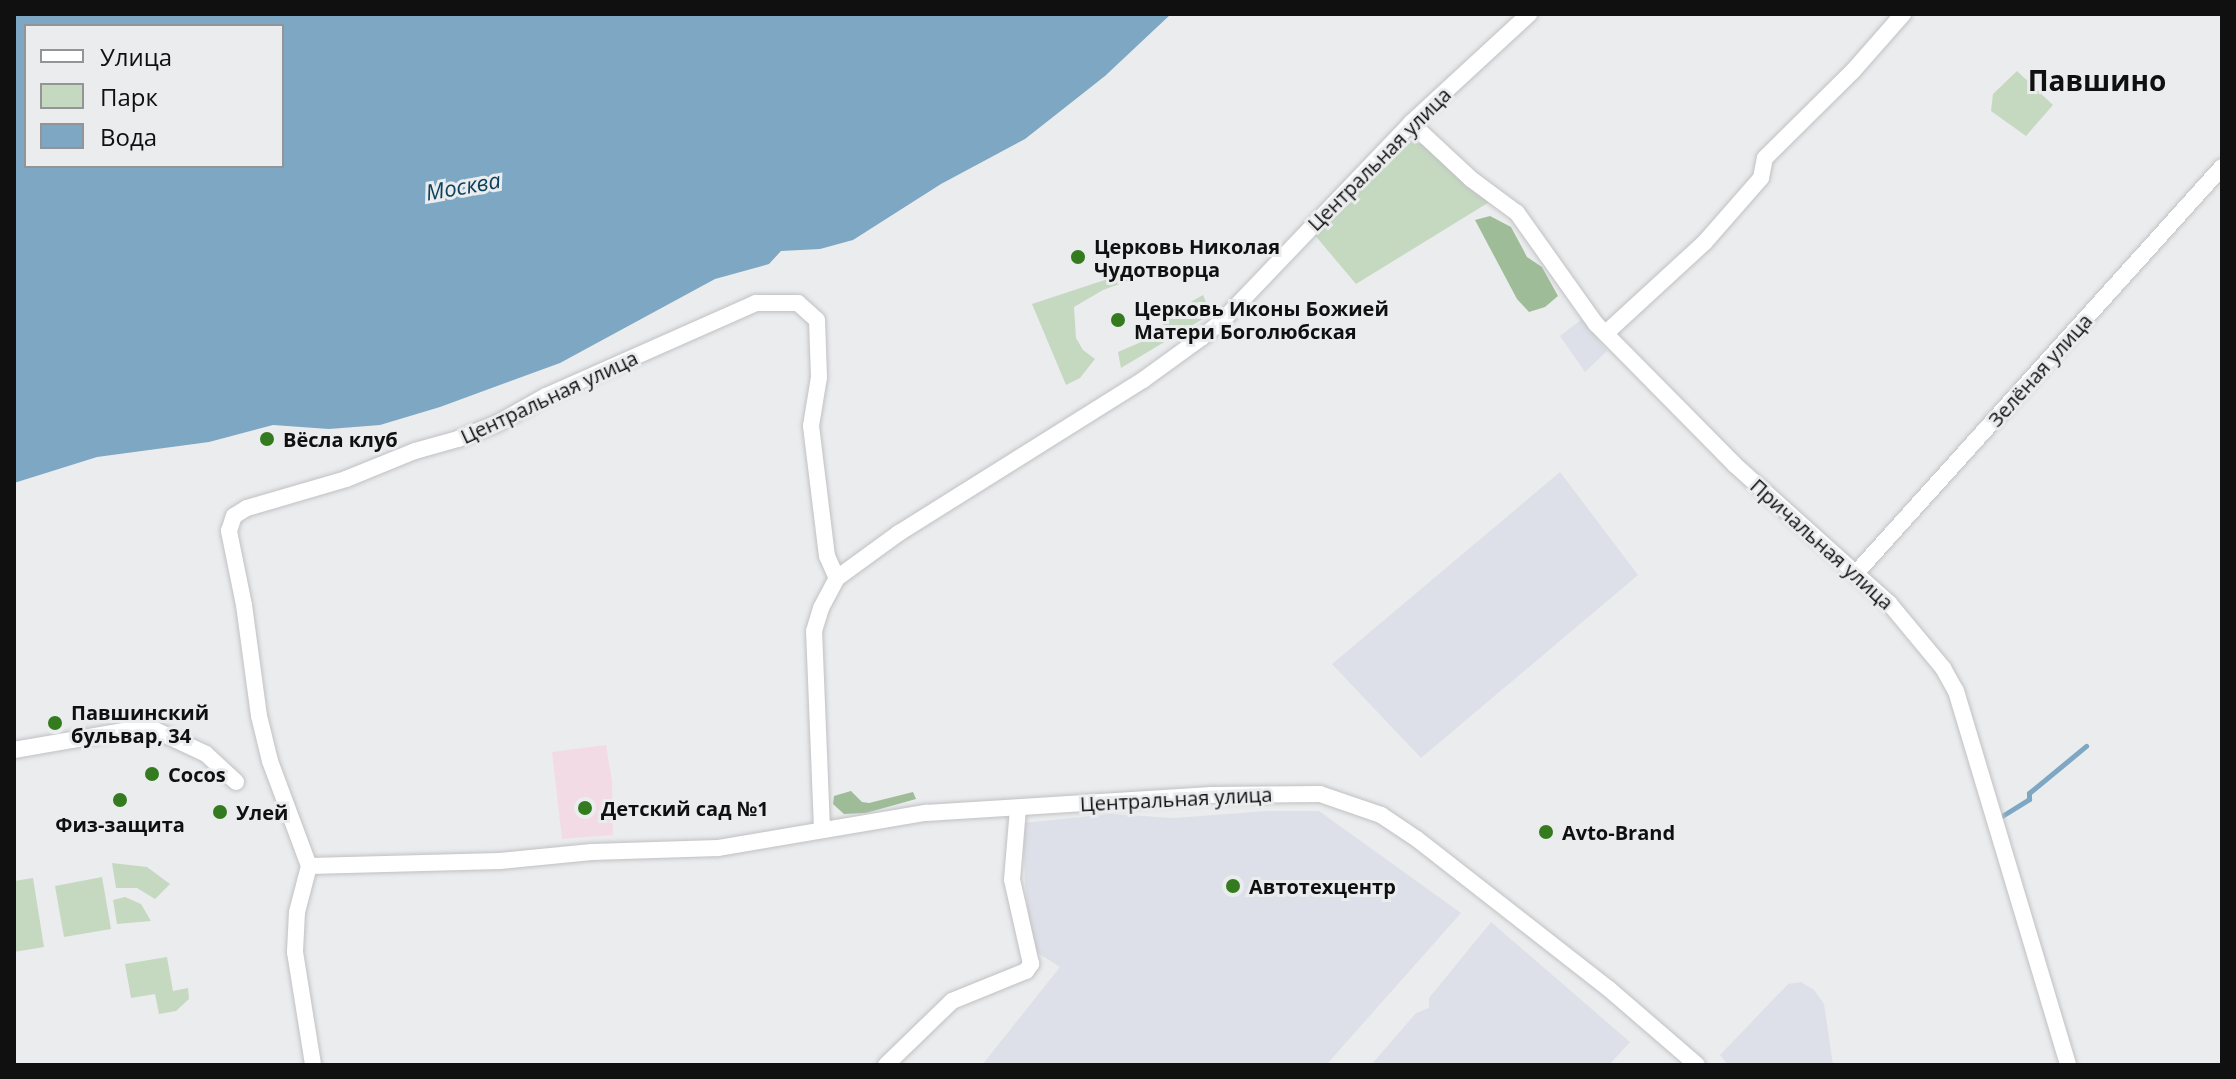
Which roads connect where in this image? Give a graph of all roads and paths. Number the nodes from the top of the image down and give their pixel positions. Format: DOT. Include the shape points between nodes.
graph roads {
  1 [pos="1529,14"];
  2 [pos="1903,14"];
  3 [pos="1411,123"];
  4 [pos="2222,167"];
  5 [pos="1606,333"];
  6 [pos="1857,572"];
  7 [pos="837,578"];
  8 [pos="14,750"];
  9 [pos="236,782"];
  10 [pos="1018,808"];
  11 [pos="822,829"];
  12 [pos="309,866"];
  13 [pos="313,1065"];
  14 [pos="886,1065"];
  15 [pos="1697,1065"];
  16 [pos="2068,1065"];
  1 -- 3 [label="street, Центральная улица"];
  2 -- 5 [label="street" via="1765,158 1761,178 1705,242"];
  3 -- 5 [label="street, Причальная улица" via="1517,213"];
  3 -- 7 [label="street, Центральная улица" via="1201,338"];
  4 -- 6 [label="street, Зелёная улица"];
  5 -- 6 [label="street, Причальная улица" via="1735,465"];
  6 -- 16 [label="street, Причальная улица" via="1919,635 1956,691"];
  7 -- 11 [label="street, Центральная улица" via="814,631"];
  7 -- 12 [label="street, Центральная улица" via="827,556 811,426 819,377 817,320 798,303 756,303 546,396 498,423 346,479 247,508 234,516 229,531 259,716"];
  8 -- 9 [label="street" via="155,730 206,754"];
  10 -- 11 [label="street, Центральная улица" via="926,813"];
  10 -- 14 [label="street" via="1012,880 1031,964 1026,971 952,1001"];
  10 -- 15 [label="street, Центральная улица" via="1239,794 1343,799 1417,839"];
  11 -- 12 [label="street" via="718,848"];
  12 -- 13 [label="street" via="297,912 295,952"];
}
